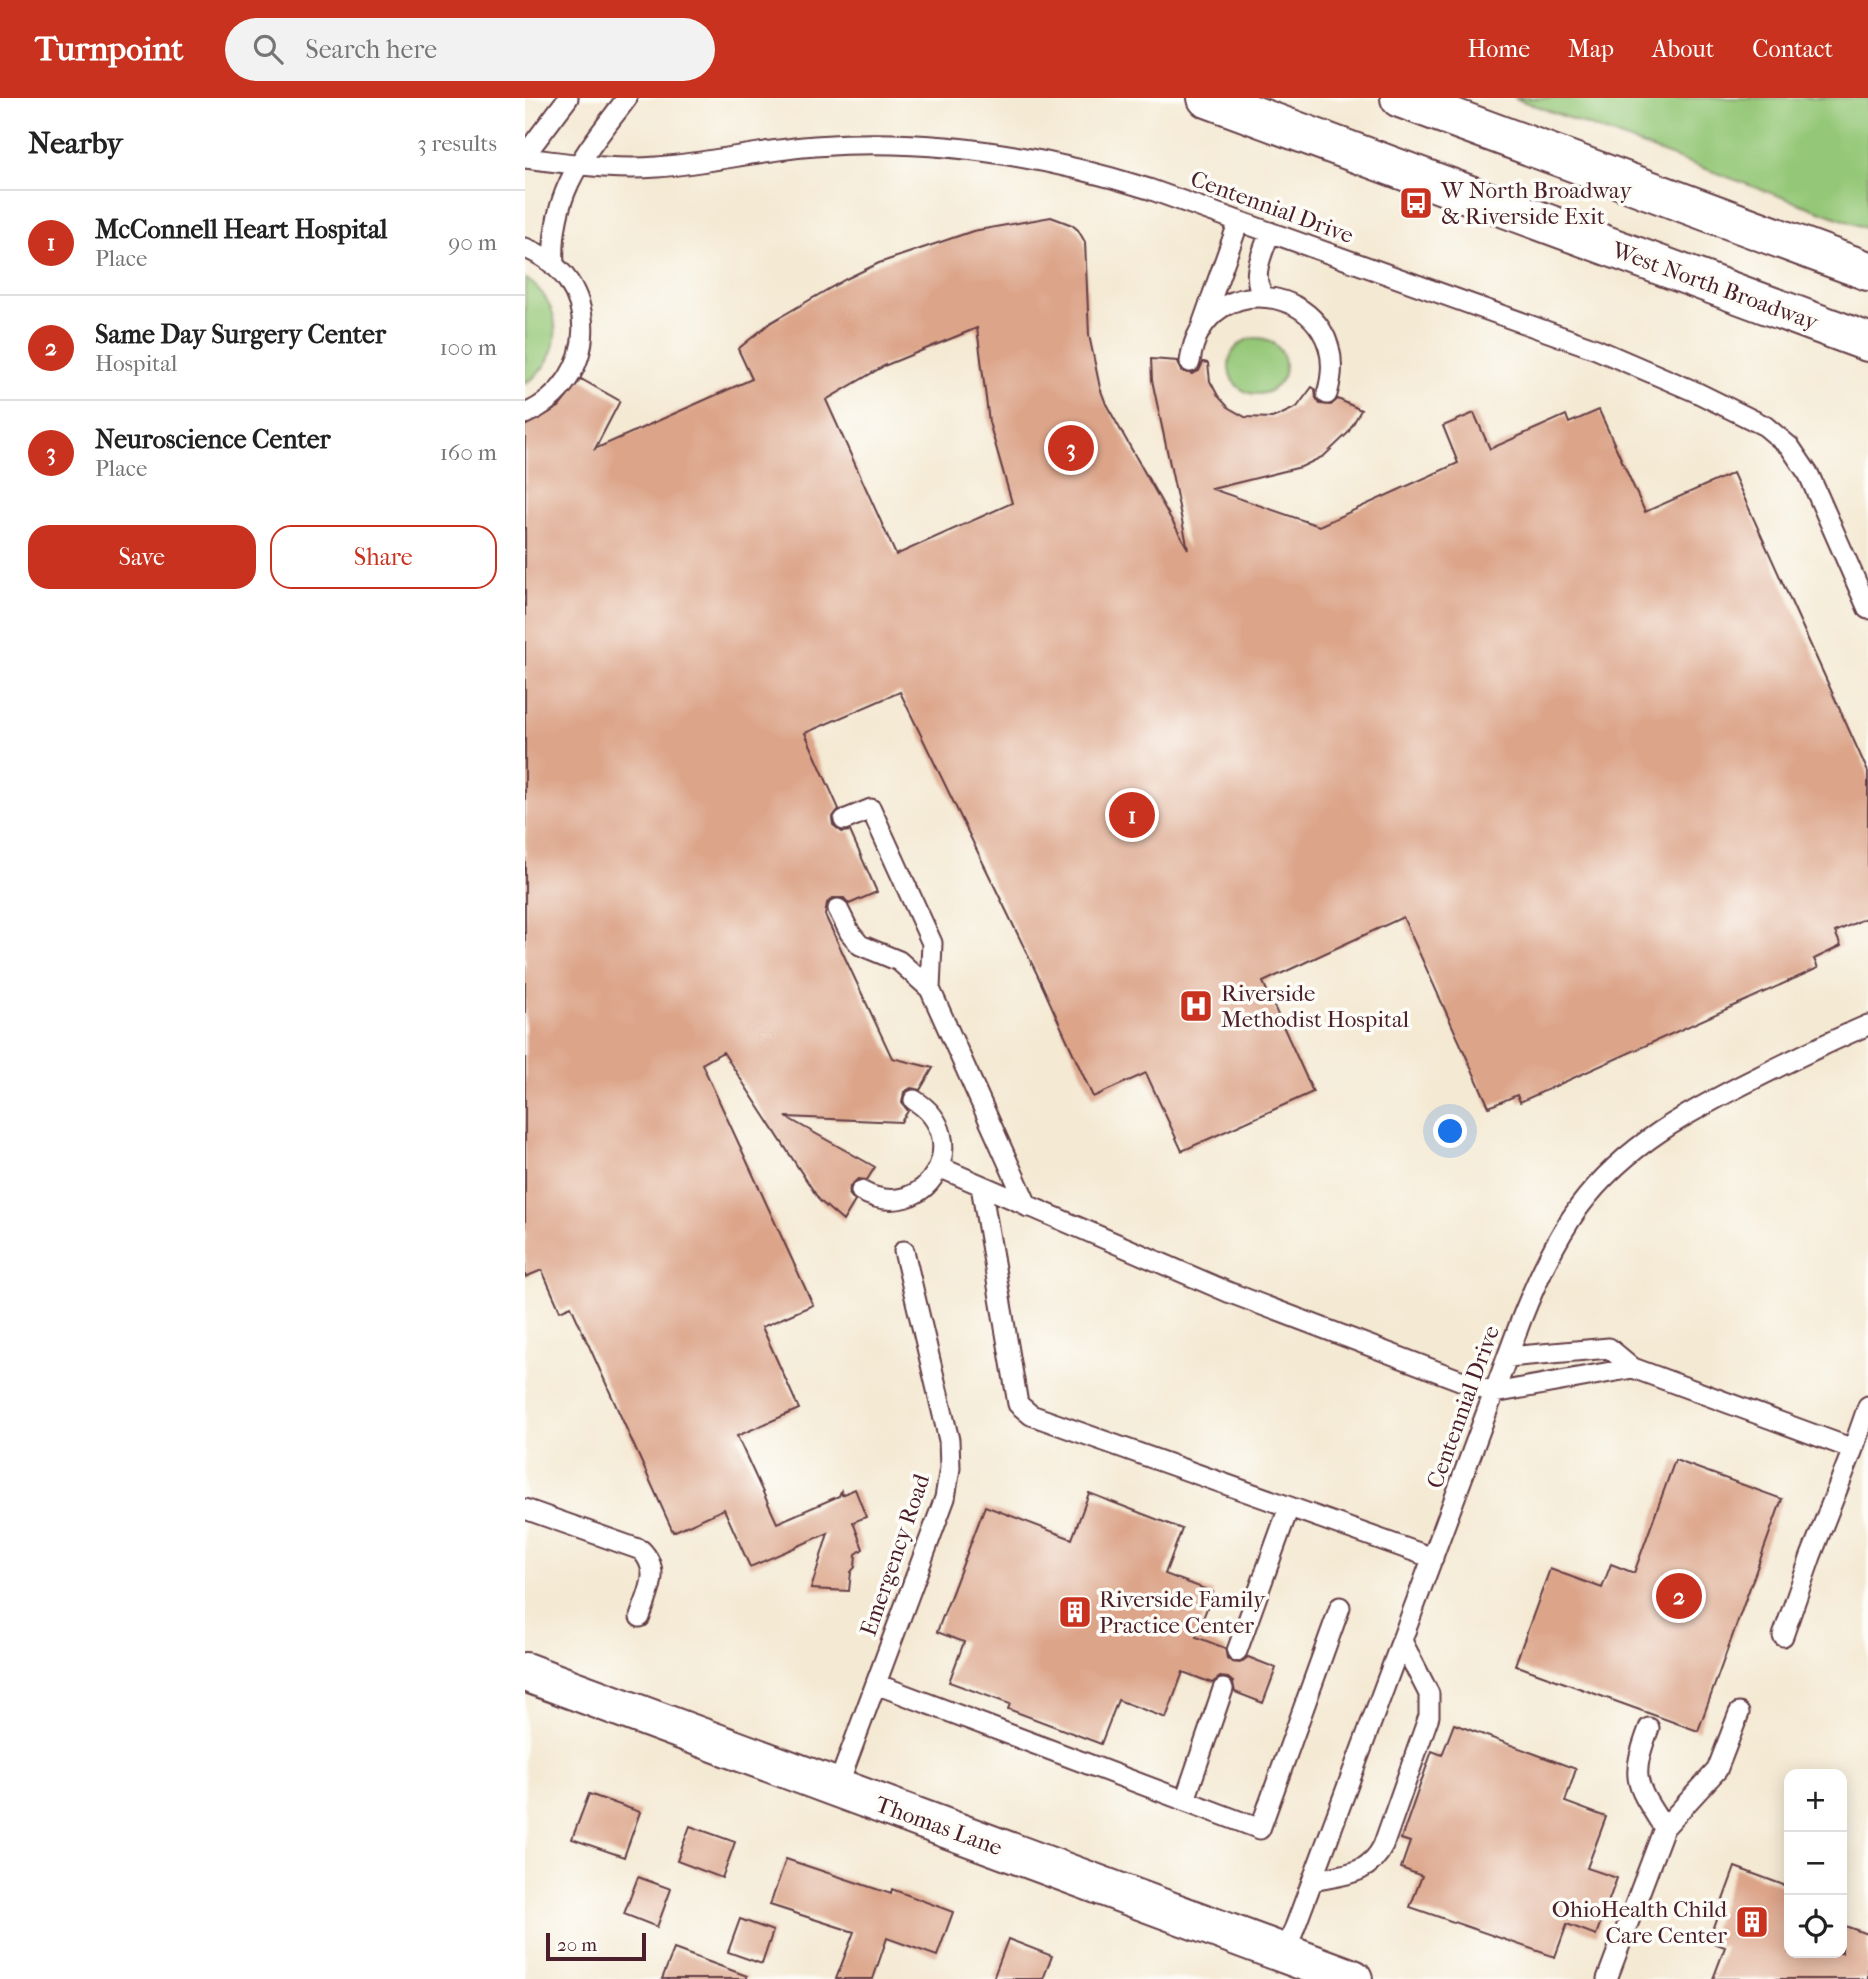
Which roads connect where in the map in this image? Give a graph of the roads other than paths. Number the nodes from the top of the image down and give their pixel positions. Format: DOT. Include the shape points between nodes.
graph roads {
  1 [pos="568,98"];
  2 [pos="627,98"];
  3 [pos="1207,98"];
  4 [pos="1400,98"];
  5 [pos="525,157"];
  6 [pos="578,164"];
  7 [pos="1238,220"];
  8 [pos="1270,232"];
  9 [pos="525,248"];
  10 [pos="554,266"];
  11 [pos="1868,271"];
  12 [pos="1264,296"];
  13 [pos="1201,329"];
  14 [pos="1868,342"];
  15 [pos="1190,362"];
  16 [pos="1327,394"];
  17 [pos="525,414"];
  18 [pos="1867,605"];
  19 [pos="845,820"];
  20 [pos="838,909"];
  21 [pos="930,989"];
  22 [pos="1868,1025"];
  23 [pos="914,1100"];
  24 [pos="939,1167"];
  25 [pos="981,1186"];
  26 [pos="861,1191"];
  27 [pos="1027,1207"];
  28 [pos="904,1251"];
  29 [pos="1508,1357"];
  30 [pos="1633,1368"];
  31 [pos="1494,1393"];
  32 [pos="1868,1406"];
  33 [pos="1853,1449"];
  34 [pos="1289,1507"];
  35 [pos="525,1509"];
  36 [pos="1433,1558"];
  37 [pos="1340,1607"];
  38 [pos="640,1617"];
  39 [pos="1783,1636"];
  40 [pos="1402,1641"];
  41 [pos="1237,1651"];
  42 [pos="525,1672"];
  43 [pos="876,1684"];
  44 [pos="1223,1689"];
  45 [pos="1739,1713"];
  46 [pos="1649,1728"];
  47 [pos="837,1788"];
  48 [pos="1185,1800"];
  49 [pos="1664,1828"];
  50 [pos="1313,1881"];
  51 [pos="1285,1954"];
  52 [pos="1353,1979"];
  53 [pos="1607,1979"];
  1 -- 5 [label="lane"];
  2 -- 6 [label="lane"];
  3 -- 14 [label="main road, West North Broadway"];
  4 -- 11 [label="main road"];
  5 -- 6 [label="lane, Centennial Drive"];
  6 -- 7 [label="lane, Centennial Drive" via="655,167 815,146 968,149 1111,177"];
  6 -- 10 [label="lane" via="558,214"];
  7 -- 8 [label="lane, Centennial Drive"];
  7 -- 13 [label="lane"];
  8 -- 12 [label="lane" via="1257,272"];
  8 -- 18 [label="lane, Centennial Drive" via="1595,349 1765,426 1790,447 1809,475"];
  9 -- 10 [label="lane"];
  10 -- 17 [label="lane" via="565,276 579,304 582,349 561,390"];
  12 -- 13 [label="lane" via="1228,304"];
  12 -- 16 [label="lane" via="1299,307 1324,334 1332,370"];
  13 -- 15 [label="lane"];
  19 -- 21 [label="lane" via="871,809 932,943"];
  20 -- 21 [label="lane" via="860,945 899,961"];
  21 -- 27 [label="lane"];
  22 -- 29 [label="lane, Centennial Drive" via="1689,1112 1623,1160 1581,1206 1549,1255"];
  23 -- 24 [label="lane" via="929,1110 938,1125 943,1142"];
  24 -- 25 [label="lane"];
  24 -- 26 [label="lane" via="924,1188 901,1199 876,1198"];
  25 -- 27 [label="lane"];
  25 -- 34 [label="lane" via="1018,1404 1031,1416"];
  27 -- 31 [label="lane" via="1228,1292"];
  28 -- 43 [label="lane, Emergency Road" via="949,1440 950,1468 945,1498"];
  29 -- 30 [label="lane" via="1609,1348"];
  29 -- 31 [label="lane, Centennial Drive"];
  30 -- 31 [label="lane"];
  30 -- 33 [label="lane"];
  31 -- 36 [label="lane, Centennial Drive"];
  32 -- 33 [label="lane"];
  33 -- 39 [label="lane"];
  34 -- 36 [label="lane"];
  34 -- 41 [label="lane"];
  35 -- 38 [label="lane" via="641,1550 650,1559 653,1573"];
  36 -- 40 [label="lane, Centennial Drive"];
  37 -- 48 [label="lane" via="1260,1829"];
  40 -- 50 [label="lane, Centennial Drive"];
  40 -- 50 [label="lane" via="1429,1694 1429,1716 1383,1846 1376,1861 1364,1869"];
  42 -- 47 [label="main road, Thomas Lane"];
  43 -- 47 [label="lane, Emergency Road"];
  43 -- 48 [label="lane"];
  44 -- 48 [label="lane"];
  45 -- 49 [label="lane" via="1717,1770"];
  46 -- 49 [label="lane" via="1636,1779"];
  47 -- 51 [label="main road, Thomas Lane"];
  49 -- 53 [label="lane"];
  50 -- 51 [label="lane, Centennial Drive"];
  51 -- 52 [label="main road, Thomas Lane"];
}
